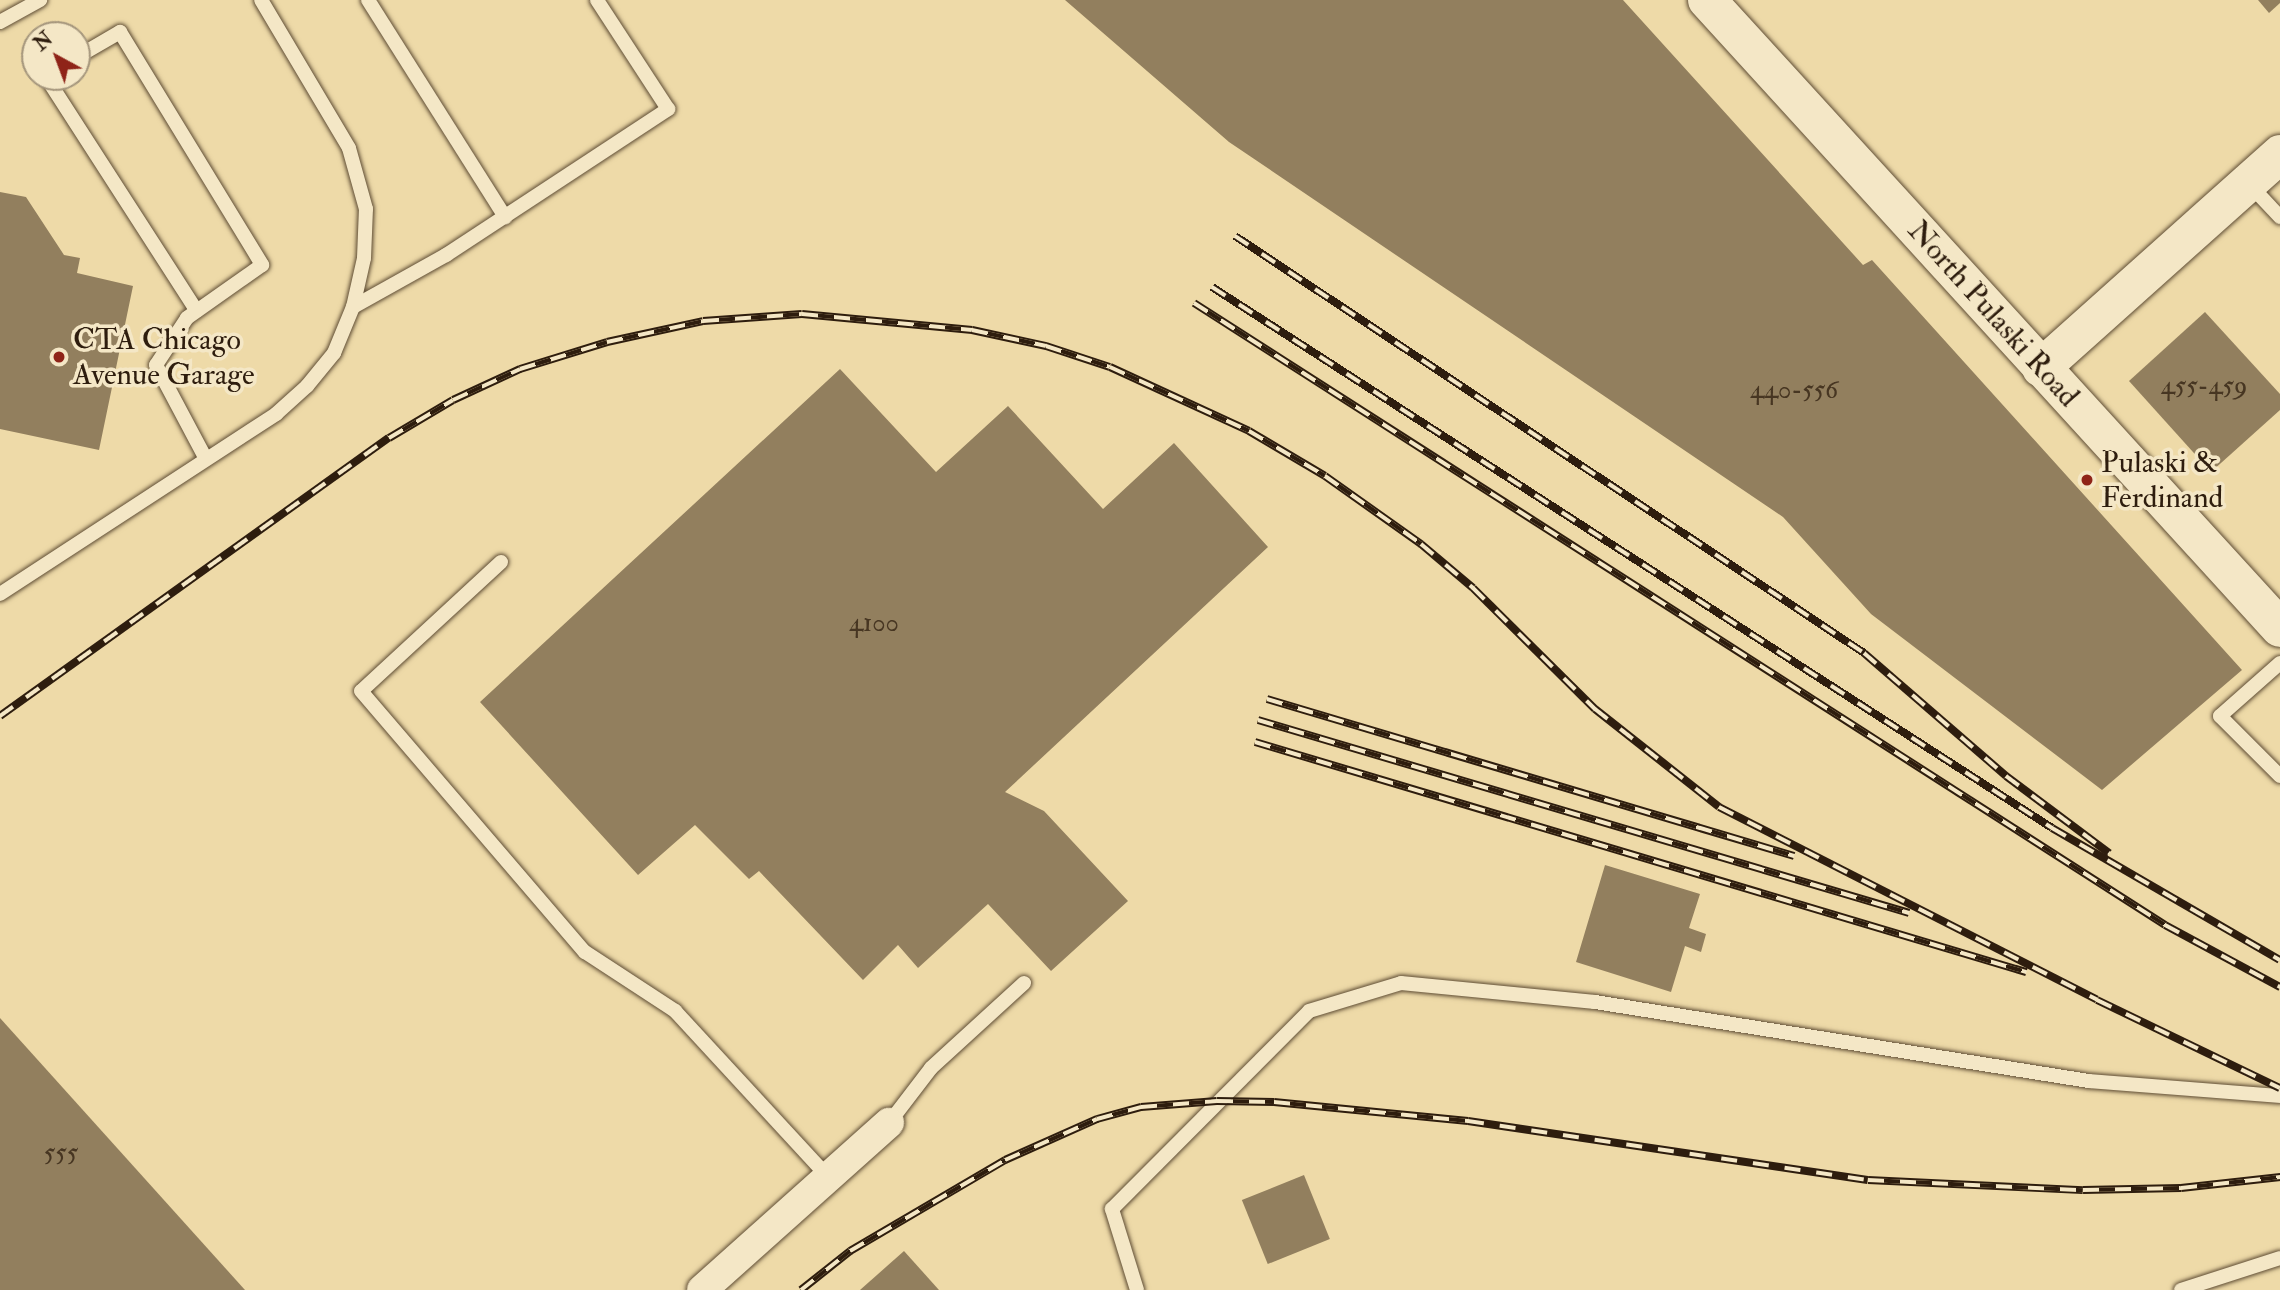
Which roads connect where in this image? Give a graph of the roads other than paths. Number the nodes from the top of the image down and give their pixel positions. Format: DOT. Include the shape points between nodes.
graph roads {
  1 [pos="40,0"];
  2 [pos="261,0"];
  3 [pos="368,0"];
  4 [pos="597,0"];
  5 [pos="1707,0"];
  6 [pos="0,22"];
  7 [pos="91,49"];
  8 [pos="55,91"];
  9 [pos="2280,154"];
  10 [pos="2248,183"];
  11 [pos="505,216"];
  12 [pos="2280,217"];
  13 [pos="353,307"];
  14 [pos="197,311"];
  15 [pos="2041,368"];
  16 [pos="206,459"];
  17 [pos="501,562"];
  18 [pos="0,594"];
  19 [pos="2280,628"];
  20 [pos="2280,663"];
  21 [pos="2280,776"];
  22 [pos="1024,983"];
  23 [pos="2280,1096"];
  24 [pos="889,1123"];
  25 [pos="828,1177"];
  26 [pos="2280,1258"];
  27 [pos="702,1290"];
  28 [pos="1137,1290"];
  29 [pos="2181,1290"];
  1 -- 6 [label="lane"];
  2 -- 13 [label="lane" via="349,148 366,209 364,258"];
  3 -- 11 [label="lane"];
  4 -- 11 [label="lane" via="668,109"];
  5 -- 15 [label="main road, North Pulaski Road"];
  7 -- 14 [label="lane" via="120,32 262,265"];
  8 -- 14 [label="lane"];
  9 -- 10 [label="main road"];
  10 -- 12 [label="lane"];
  10 -- 15 [label="main road"];
  11 -- 13 [label="lane"];
  13 -- 16 [label="lane" via="334,353 307,386 276,414"];
  14 -- 16 [label="lane" via="156,365"];
  15 -- 19 [label="main road, North Pulaski Road"];
  16 -- 18 [label="lane"];
  17 -- 25 [label="lane" via="361,691 585,952 676,1011"];
  20 -- 21 [label="lane" via="2220,716"];
  22 -- 24 [label="lane" via="931,1068"];
  23 -- 28 [label="lane" via="2089,1082 1595,1002 1401,983 1309,1011 1112,1209"];
  24 -- 25 [label="street"];
  25 -- 27 [label="street"];
  26 -- 29 [label="lane"];
}
